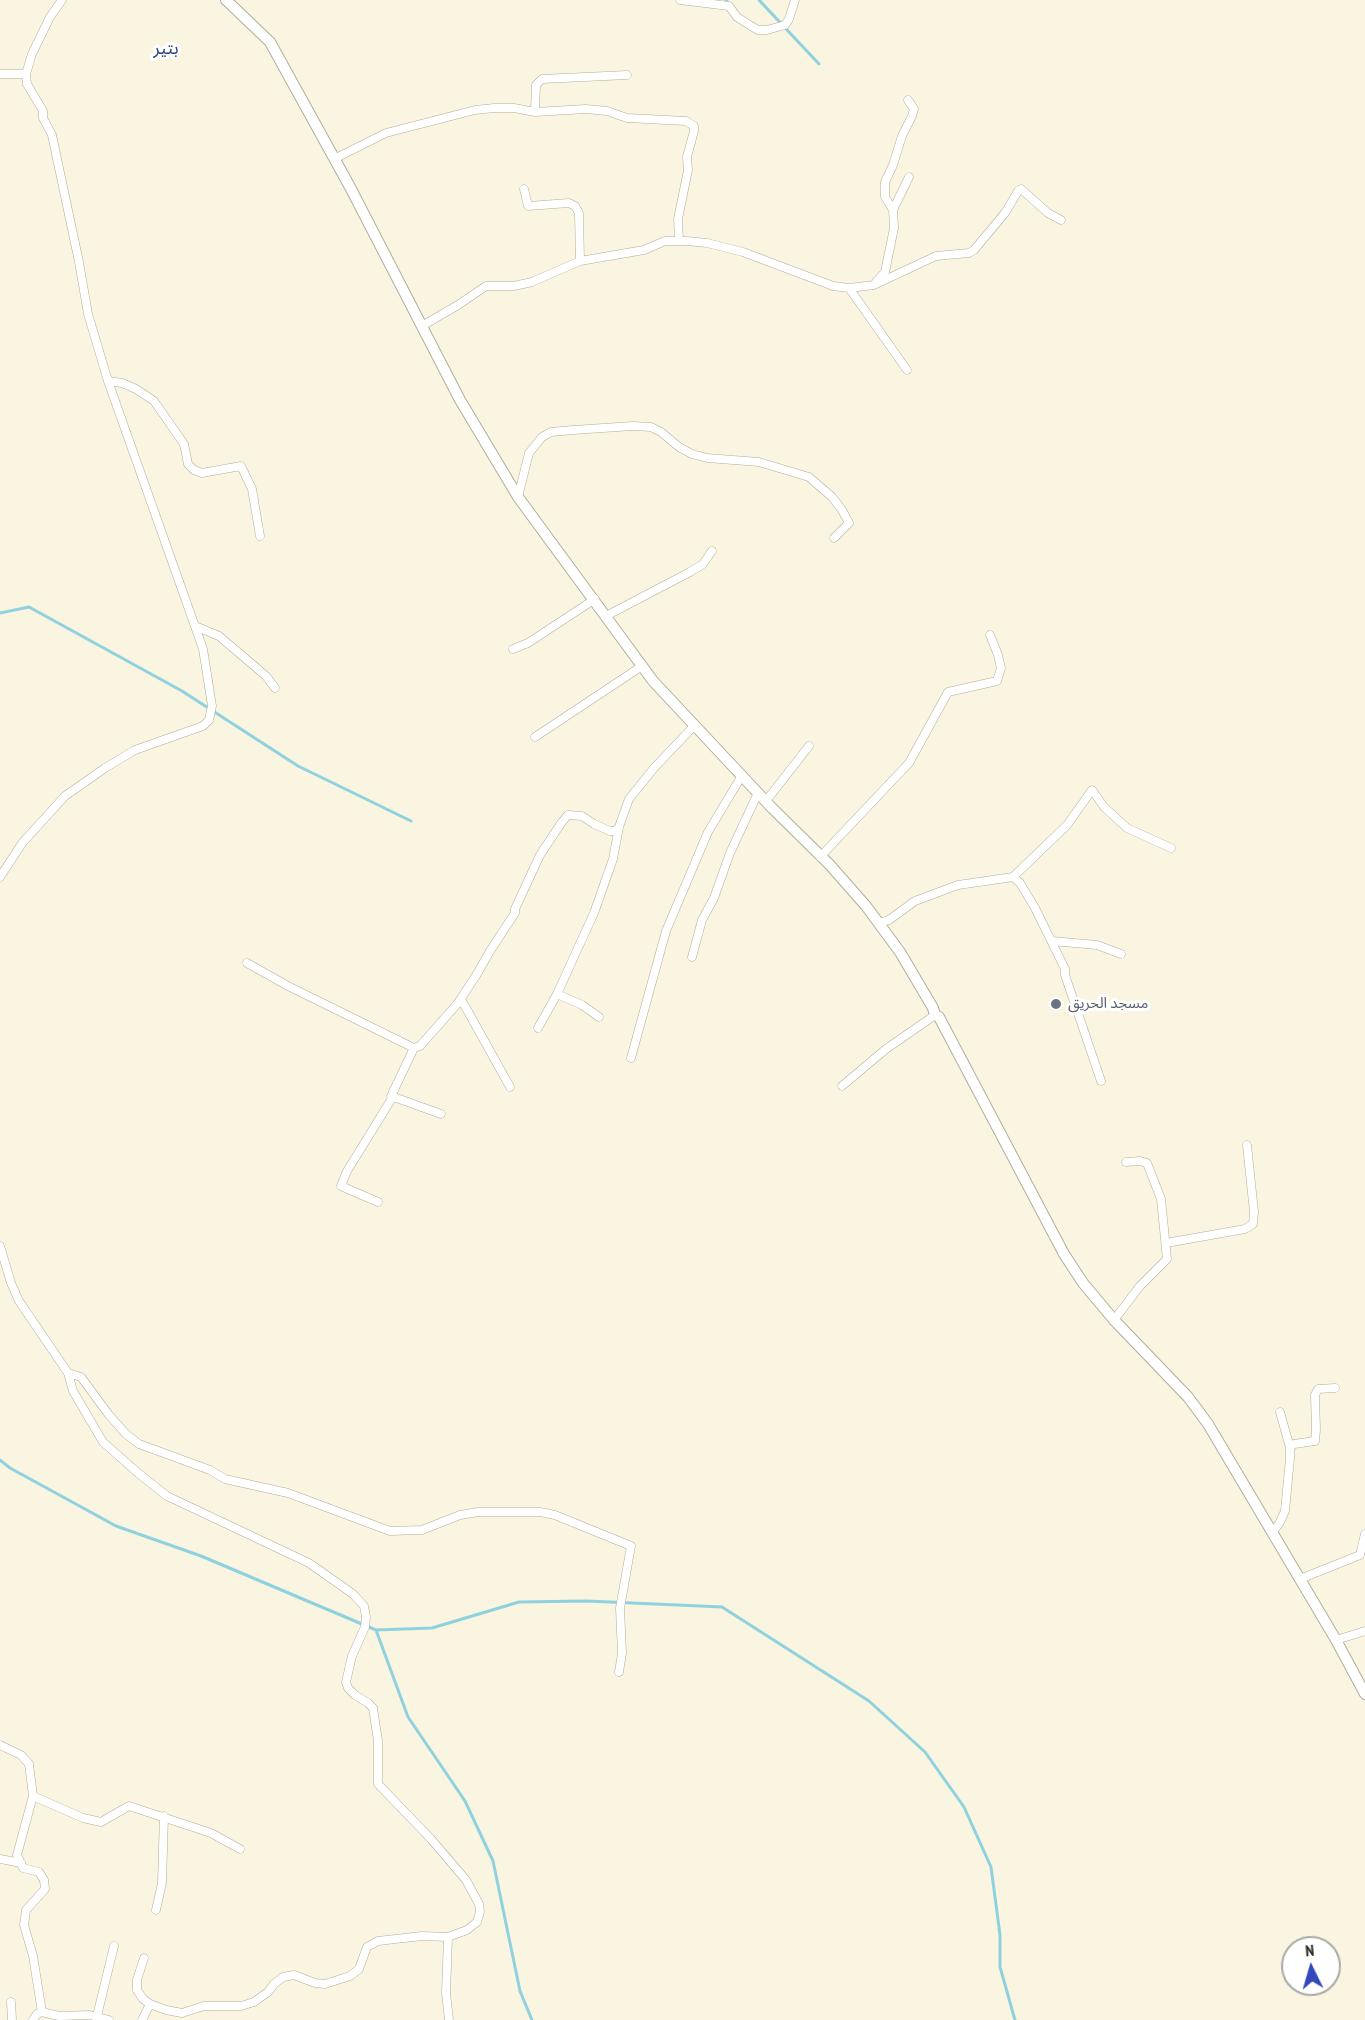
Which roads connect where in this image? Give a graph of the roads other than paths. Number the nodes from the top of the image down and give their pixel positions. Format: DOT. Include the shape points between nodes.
graph roads {
  1 [pos="62,0"];
  2 [pos="226,0"];
  3 [pos="680,0"];
  4 [pos="795,0"];
  5 [pos="0,74"];
  6 [pos="26,74"];
  7 [pos="627,75"];
  8 [pos="908,100"];
  9 [pos="536,112"];
  10 [pos="334,159"];
  11 [pos="909,177"];
  12 [pos="524,189"];
  13 [pos="893,210"];
  14 [pos="1061,220"];
  15 [pos="679,241"];
  16 [pos="580,261"];
  17 [pos="873,285"];
  18 [pos="849,288"];
  19 [pos="422,326"];
  20 [pos="907,370"];
  21 [pos="108,381"];
  22 [pos="518,497"];
  23 [pos="260,536"];
  24 [pos="834,538"];
  25 [pos="712,551"];
  26 [pos="595,599"];
  27 [pos="606,616"];
  28 [pos="195,626"];
  29 [pos="990,635"];
  30 [pos="513,649"];
  31 [pos="642,666"];
  32 [pos="275,688"];
  33 [pos="694,726"];
  34 [pos="535,737"];
  35 [pos="809,746"];
  36 [pos="741,777"];
  37 [pos="762,797"];
  38 [pos="619,827"];
  39 [pos="1172,848"];
  40 [pos="820,857"];
  41 [pos="0,877"];
  42 [pos="1013,877"];
  43 [pos="879,923"];
  44 [pos="1052,941"];
  45 [pos="1121,954"];
  46 [pos="692,957"];
  47 [pos="247,963"];
  48 [pos="556,994"];
  49 [pos="461,999"];
  50 [pos="935,1015"];
  51 [pos="599,1017"];
  52 [pos="537,1028"];
  53 [pos="414,1048"];
  54 [pos="631,1058"];
  55 [pos="1101,1081"];
  56 [pos="842,1086"];
  57 [pos="510,1087"];
  58 [pos="391,1096"];
  59 [pos="441,1114"];
  60 [pos="1247,1144"];
  61 [pos="1126,1162"];
  62 [pos="378,1202"];
  63 [pos="1166,1243"];
  64 [pos="0,1246"];
  65 [pos="1114,1320"];
  66 [pos="69,1373"];
  67 [pos="1335,1388"];
  68 [pos="1280,1412"];
  69 [pos="1290,1448"];
  70 [pos="1273,1531"];
  71 [pos="1365,1534"];
  72 [pos="1300,1579"];
  73 [pos="1365,1631"];
  74 [pos="1336,1640"];
  75 [pos="619,1672"];
  76 [pos="1365,1694"];
  77 [pos="0,1745"];
  78 [pos="33,1796"];
  79 [pos="164,1816"];
  80 [pos="240,1850"];
  81 [pos="0,1859"];
  82 [pos="21,1863"];
  83 [pos="156,1910"];
  84 [pos="448,1937"];
  85 [pos="114,1946"];
  86 [pos="144,1959"];
  87 [pos="11,2002"];
  88 [pos="150,2004"];
  89 [pos="42,2012"];
  90 [pos="98,2016"];
  91 [pos="12,2020"];
  92 [pos="33,2020"];
  93 [pos="109,2020"];
  94 [pos="142,2020"];
  95 [pos="449,2020"];
  1 -- 6 [label="street" via="38,40"];
  2 -- 10 [label="street" via="270,42"];
  3 -- 4 [label="street" via="729,6 751,26 767,30 785,25"];
  5 -- 6 [label="street"];
  6 -- 21 [label="street" via="27,84 52,135 88,314"];
  7 -- 9 [label="street" via="542,80 536,85"];
  8 -- 13 [label="street" via="914,109 885,182 885,197"];
  9 -- 10 [label="street" via="514,108 474,110 386,133"];
  9 -- 15 [label="street" via="586,109 627,118 686,121 694,126 678,219"];
  10 -- 19 [label="street"];
  11 -- 13 [label="street"];
  12 -- 16 [label="street" via="528,206 575,206 579,213"];
  13 -- 17 [label="street" via="894,228 885,272"];
  14 -- 17 [label="street" via="1019,190 974,250 936,256"];
  15 -- 16 [label="street"];
  15 -- 18 [label="street" via="743,252"];
  16 -- 19 [label="street" via="532,282 486,286"];
  17 -- 18 [label="street"];
  18 -- 20 [label="street"];
  19 -- 22 [label="street" via="460,400"];
  21 -- 23 [label="street" via="136,389 154,401 184,444 188,464 194,470 202,473 241,466 252,489"];
  21 -- 28 [label="street"];
  22 -- 24 [label="street" via="529,453 551,432 651,427 692,454 759,462 809,477 832,497 849,523"];
  22 -- 26 [label="street"];
  25 -- 27 [label="street" via="697,568"];
  26 -- 27 [label="street"];
  26 -- 30 [label="street"];
  27 -- 31 [label="street"];
  28 -- 32 [label="street" via="219,636"];
  28 -- 41 [label="street" via="208,671 210,720 135,750 65,796 24,842"];
  29 -- 40 [label="street" via="1001,668 997,681 948,692 909,763"];
  31 -- 33 [label="street"];
  31 -- 34 [label="street"];
  33 -- 36 [label="street"];
  33 -- 38 [label="street" via="633,793"];
  35 -- 37 [label="street"];
  36 -- 37 [label="street"];
  36 -- 54 [label="street" via="708,832 666,931"];
  37 -- 40 [label="street"];
  37 -- 46 [label="street" via="730,854 702,920"];
  38 -- 48 [label="street" via="614,858"];
  38 -- 49 [label="street" via="615,831 603,829 582,816 568,815 540,855 515,913"];
  39 -- 42 [label="street" via="1127,828 1092,790 1067,825"];
  40 -- 43 [label="street"];
  42 -- 43 [label="street" via="958,885 915,901"];
  42 -- 44 [label="street"];
  43 -- 50 [label="street"];
  44 -- 45 [label="street" via="1097,945"];
  44 -- 55 [label="street" via="1065,969"];
  47 -- 53 [label="street"];
  48 -- 51 [label="street"];
  48 -- 52 [label="street"];
  49 -- 53 [label="street"];
  49 -- 57 [label="street"];
  50 -- 56 [label="street"];
  50 -- 65 [label="street" via="1064,1254"];
  53 -- 58 [label="street"];
  58 -- 59 [label="street"];
  58 -- 62 [label="street" via="342,1186"];
  60 -- 63 [label="street" via="1253,1224 1245,1229"];
  61 -- 63 [label="street" via="1147,1163 1161,1199"];
  63 -- 65 [label="street" via="1167,1259"];
  64 -- 66 [label="street" via="20,1301"];
  65 -- 70 [label="street" via="1188,1397"];
  66 -- 75 [label="street" via="81,1377 109,1415 139,1444 225,1479 288,1493 390,1531 422,1530 478,1512 540,1512 631,1546 620,1608"];
  66 -- 84 [label="street" via="74,1391 103,1442 167,1496 309,1563 364,1606 365,1627 346,1682 355,1695 373,1708 378,1784 431,1839 480,1904 477,1922"];
  67 -- 69 [label="street" via="1318,1389 1315,1395 1315,1441"];
  68 -- 69 [label="street"];
  69 -- 70 [label="street" via="1285,1511"];
  70 -- 72 [label="street"];
  71 -- 72 [label="street" via="1360,1555"];
  72 -- 74 [label="street"];
  73 -- 74 [label="street"];
  74 -- 76 [label="street"];
  77 -- 78 [label="street" via="21,1755 29,1764"];
  78 -- 79 [label="street" via="101,1822 129,1806"];
  78 -- 82 [label="street" via="17,1855"];
  79 -- 80 [label="street" via="211,1833"];
  79 -- 83 [label="street" via="162,1882"];
  81 -- 82 [label="street"];
  82 -- 89 [label="street" via="22,1868 39,1872 44,1880 45,1889 26,1910 24,1925"];
  84 -- 88 [label="street" via="378,1941 367,1947 359,1969 350,1976 325,1984 294,1975 283,1977 254,2002 242,2006 204,2006 182,2013"];
  84 -- 95 [label="street"];
  85 -- 90 [label="street"];
  86 -- 88 [label="street" via="136,1986 139,1995"];
  87 -- 91 [label="street"];
  88 -- 94 [label="street"];
  89 -- 90 [label="street"];
  89 -- 92 [label="street"];
  90 -- 93 [label="street"];
}
